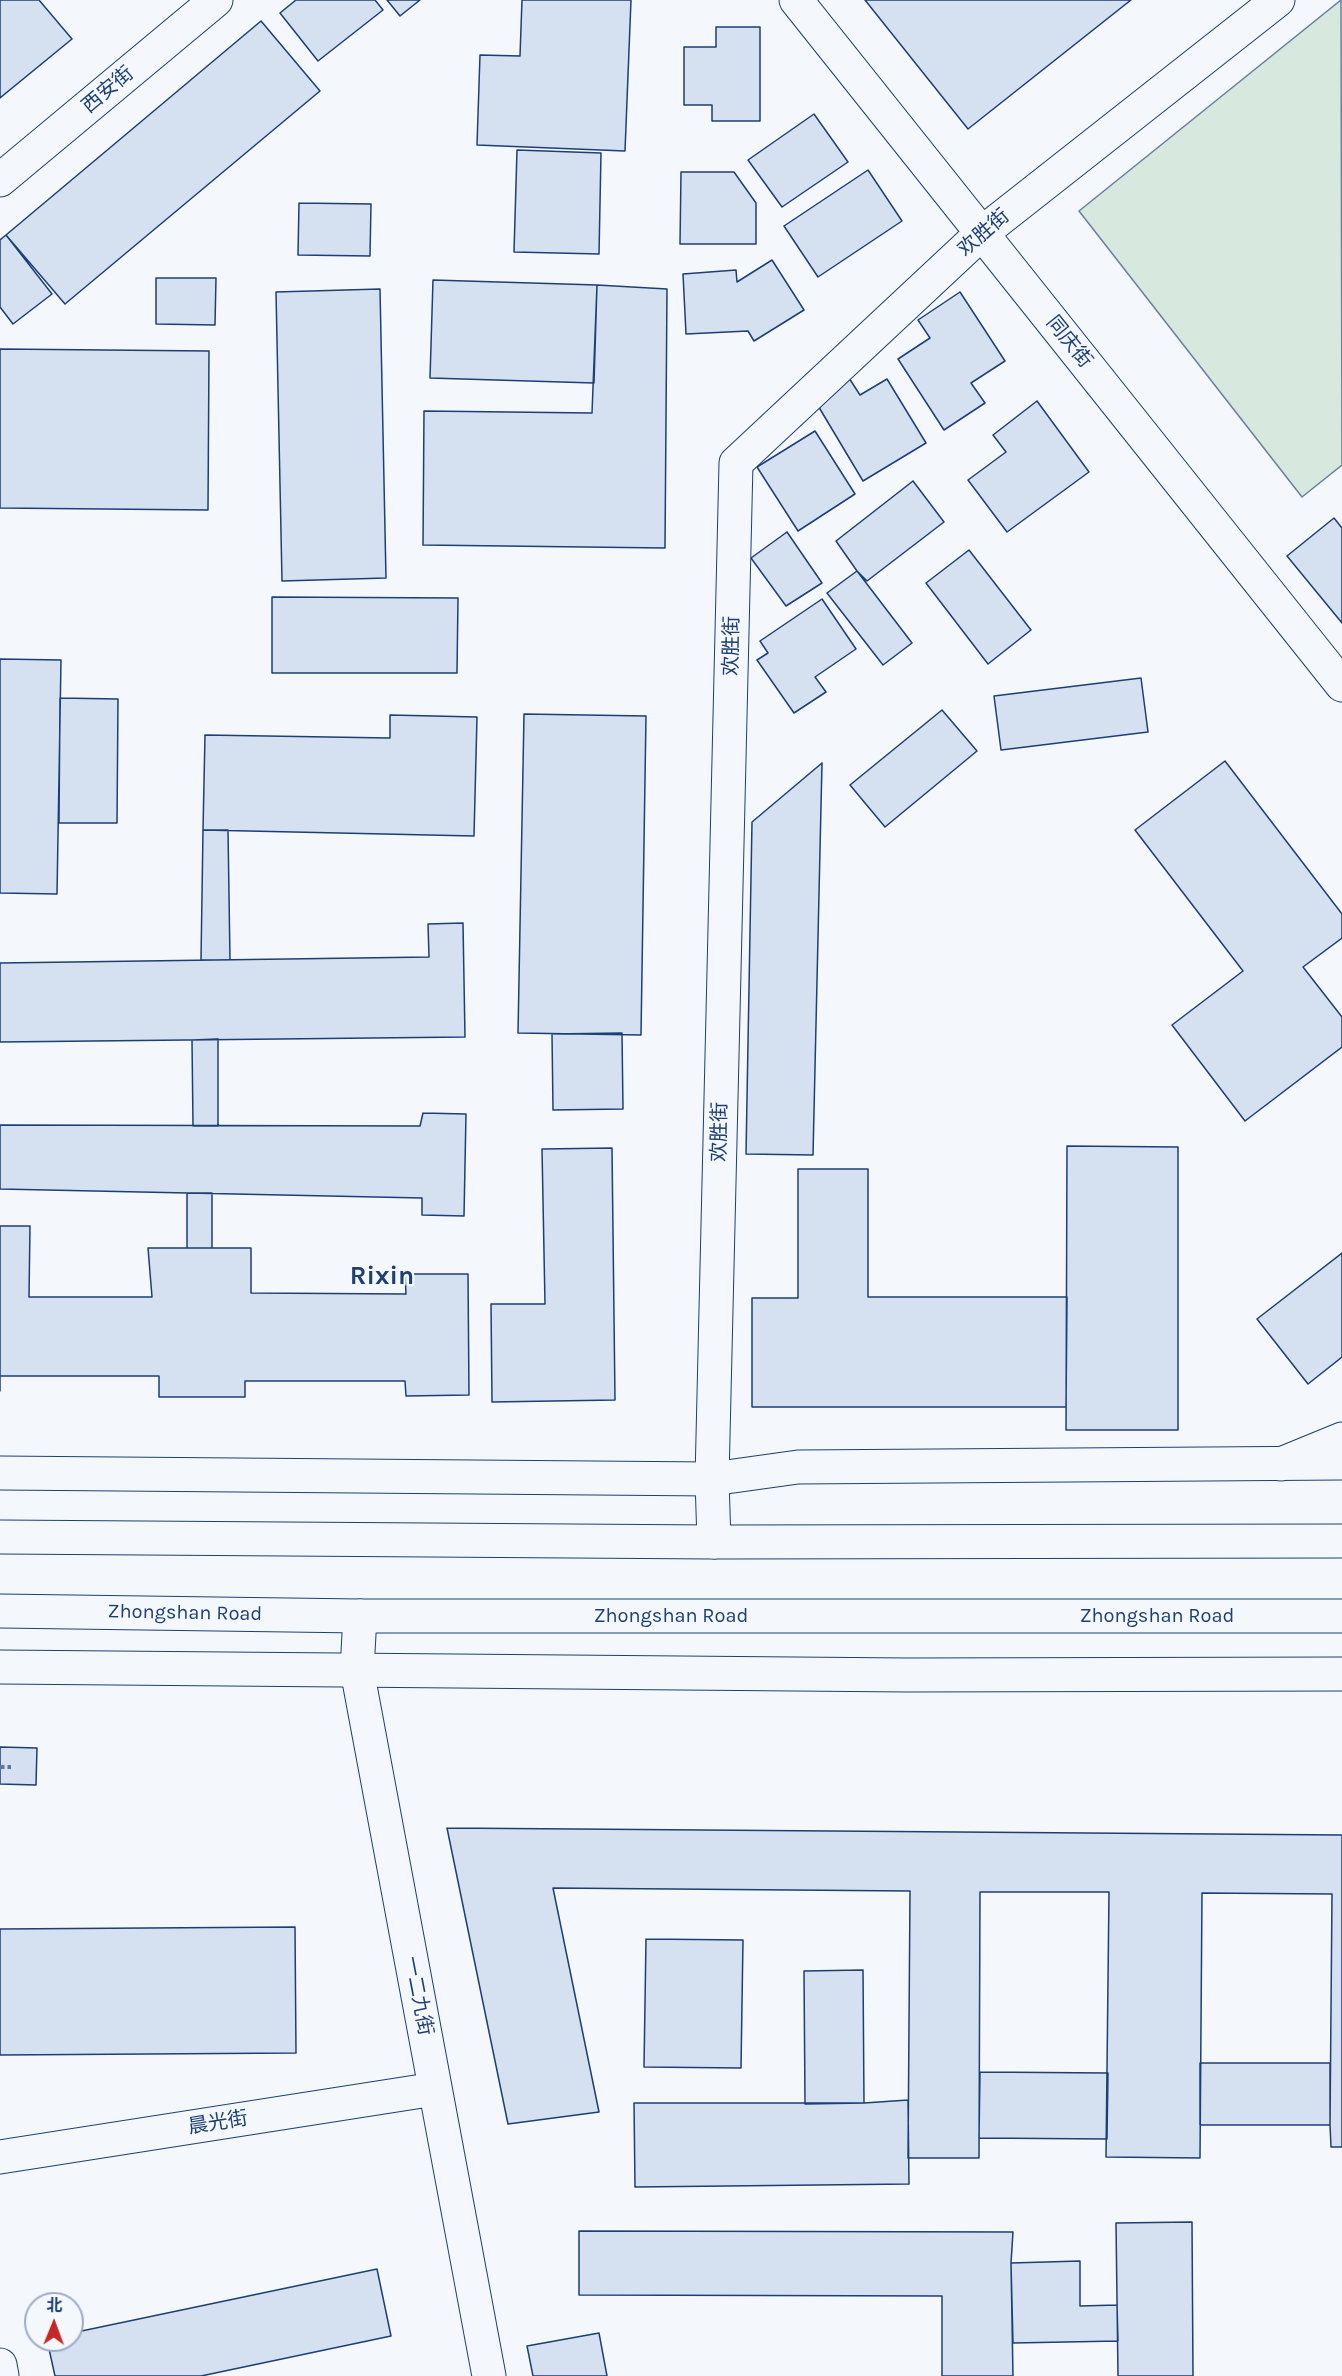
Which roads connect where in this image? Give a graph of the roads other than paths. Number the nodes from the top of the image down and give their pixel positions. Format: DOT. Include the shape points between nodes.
graph roads {
  1 [pos="216,0"];
  2 [pos="796,0"];
  3 [pos="1278,0"];
  4 [pos="0,180"];
  5 [pos="982,233"];
  6 [pos="1342,685"];
  7 [pos="1342,1439"];
  8 [pos="1342,1463"];
  9 [pos="1279,1465"];
  10 [pos="0,1473"];
  11 [pos="712,1479"];
  12 [pos="0,1537"];
  13 [pos="1342,1541"];
  14 [pos="714,1542"];
  15 [pos="0,1611"];
  16 [pos="360,1616"];
  17 [pos="1342,1616"];
  18 [pos="0,1667"];
  19 [pos="357,1670"];
  20 [pos="1342,1674"];
  21 [pos="435,2089"];
  22 [pos="0,2157"];
  23 [pos="0,2365"];
  24 [pos="2,2376"];
  25 [pos="489,2376"];
  1 -- 4 [label="main road, 西安街"];
  2 -- 5 [label="main road, 同庆街"];
  3 -- 5 [label="main road, 欢胜街"];
  5 -- 6 [label="main road, 同庆街"];
  5 -- 11 [label="main road, 欢胜街" via="736,463"];
  7 -- 9 [label="main road"];
  8 -- 9 [label="main road"];
  9 -- 11 [label="main road" via="798,1467"];
  10 -- 11 [label="main road"];
  11 -- 14 [label="main road, 欢胜街"];
  12 -- 14 [label="main road"];
  13 -- 14 [label="main road"];
  15 -- 16 [label="main road, Zhongshan Road"];
  16 -- 17 [label="main road, Zhongshan Road"];
  16 -- 19 [label="main road, 一二九街"];
  18 -- 19 [label="main road"];
  19 -- 20 [label="main road"];
  19 -- 21 [label="main road, 一二九街"];
  21 -- 22 [label="main road, 晨光街"];
  21 -- 25 [label="main road, 一二九街"];
  23 -- 24 [label="main road"];
}
